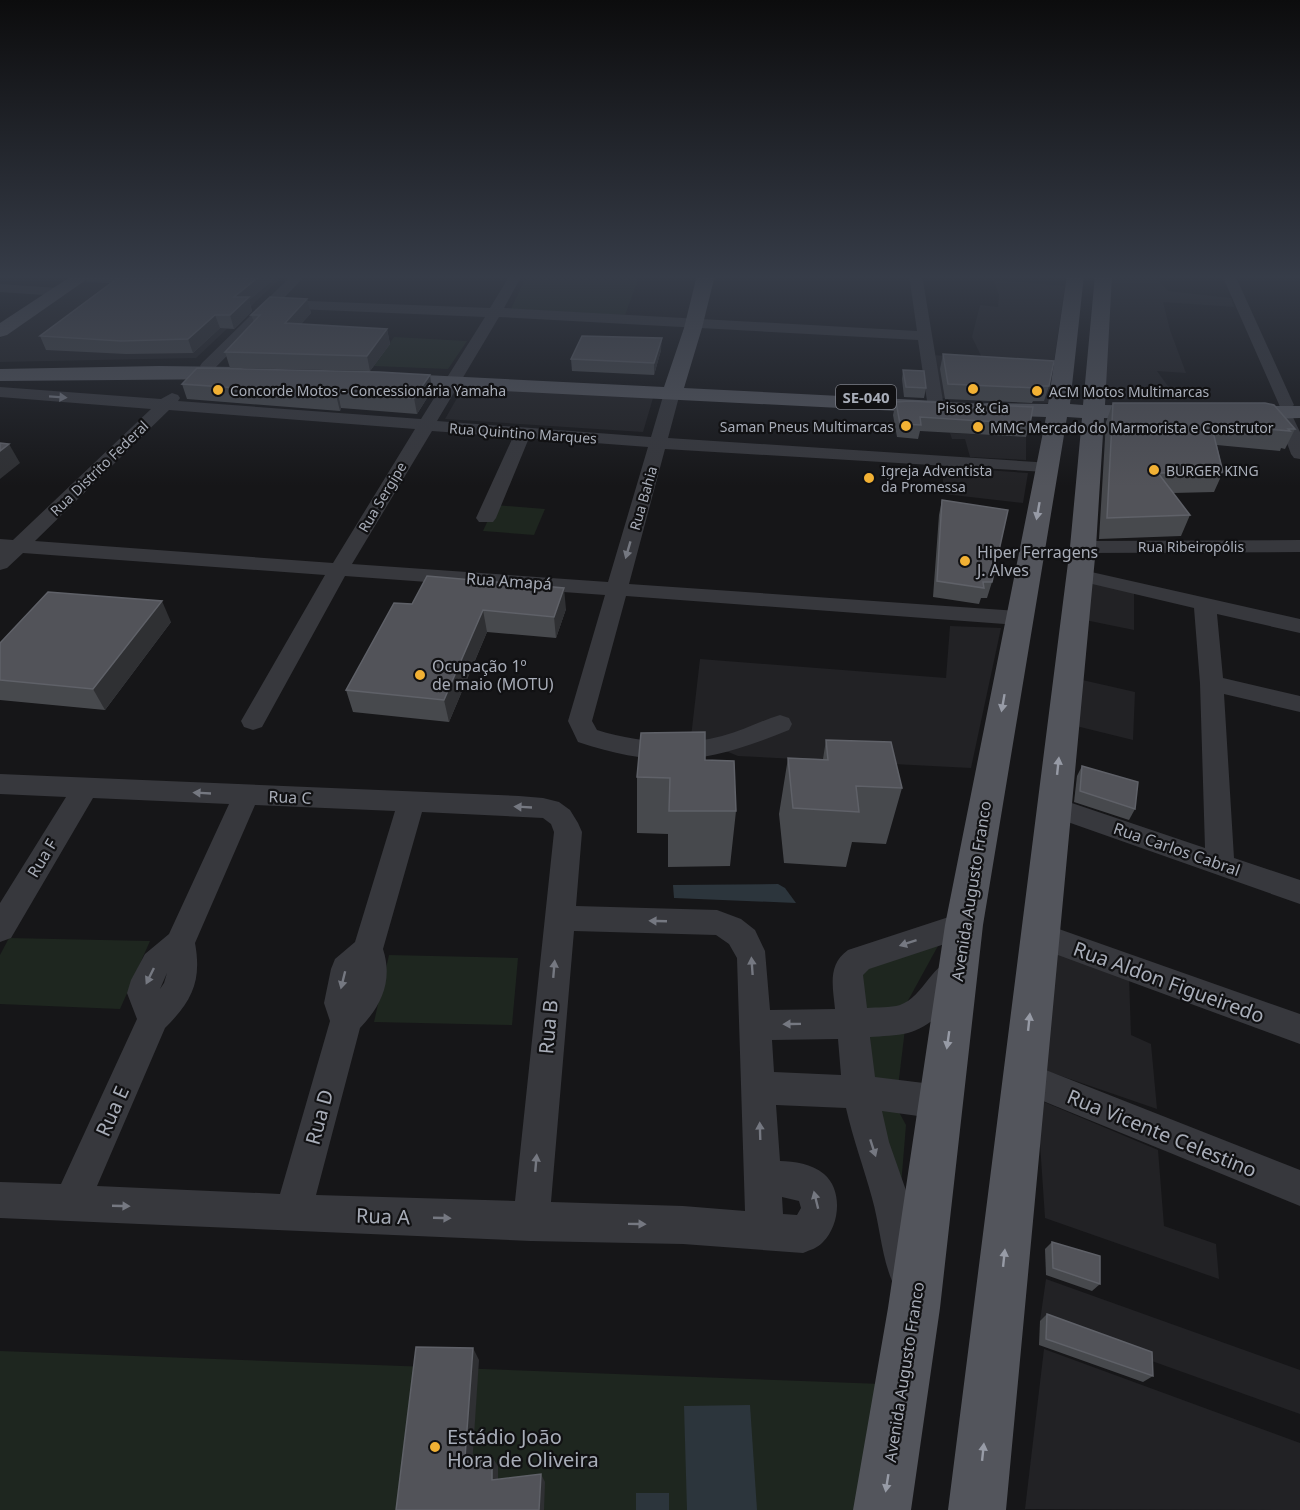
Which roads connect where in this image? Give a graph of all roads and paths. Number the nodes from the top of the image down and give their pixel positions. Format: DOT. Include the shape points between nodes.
graph roads {
  1 [pos="227,345"];
  2 [pos="475,345"];
  3 [pos="687,345"];
  4 [pos="926,345"];
  5 [pos="1075,345"];
  6 [pos="1089,345"];
  7 [pos="1262,345"];
  8 [pos="0,368"];
  9 [pos="203,369"];
  10 [pos="258,370"];
  11 [pos="0,375"];
  12 [pos="366,375"];
  13 [pos="454,379"];
  14 [pos="673,390"];
  15 [pos="0,392"];
  16 [pos="934,400"];
  17 [pos="165,405"];
  18 [pos="1075,409"];
  19 [pos="1177,409"];
  20 [pos="1213,409"];
  21 [pos="1292,409"];
  22 [pos="425,425"];
  23 [pos="523,434"];
  24 [pos="659,443"];
  25 [pos="1300,454"];
  26 [pos="1046,467"];
  27 [pos="486,518"];
  28 [pos="9,545"];
  29 [pos="1300,546"];
  30 [pos="1081,561"];
  31 [pos="0,564"];
  32 [pos="339,569"];
  33 [pos="616,588"];
  34 [pos="1205,605"];
  35 [pos="1018,618"];
  36 [pos="1300,626"];
  37 [pos="1212,683"];
  38 [pos="1300,704"];
  39 [pos="253,721"];
  40 [pos="780,724"];
  41 [pos="0,784"];
  42 [pos="85,788"];
  43 [pos="246,795"];
  44 [pos="411,802"];
  45 [pos="1054,807"];
  46 [pos="568,832"];
  47 [pos="1220,864"];
  48 [pos="1300,892"];
  49 [pos="559,918"];
  50 [pos="964,925"];
  51 [pos="0,929"];
  52 [pos="1039,935"];
  53 [pos="958,970"];
  54 [pos="755,1024"];
  55 [pos="852,1024"];
  56 [pos="1300,1029"];
  57 [pos="1023,1077"];
  58 [pos="758,1088"];
  59 [pos="860,1092"];
  60 [pos="940,1102"];
  61 [pos="762,1178"];
  62 [pos="1300,1188"];
  63 [pos="0,1200"];
  64 [pos="71,1204"];
  65 [pos="293,1213"];
  66 [pos="531,1222"];
  67 [pos="765,1231"];
  68 [pos="914,1308"];
  69 [pos="882,1510"];
  70 [pos="976,1510"];
  1 -- 9 [label="street, Rua Distrito Federal"];
  2 -- 13 [label="street, Rua Sergipe"];
  3 -- 14 [label="main road, Rua Bahia"];
  4 -- 16 [label="street"];
  5 -- 18 [label="main road, Avenida Augusto Franco"];
  6 -- 18 [label="main road, Avenida Augusto Franco"];
  7 -- 21 [label="street"];
  8 -- 9 [label="main road"];
  9 -- 10 [label="main road"];
  9 -- 11 [label="main road"];
  9 -- 17 [label="street, Rua Distrito Federal"];
  12 -- 13 [label="main road, SE-040"];
  13 -- 14 [label="main road, SE-040"];
  13 -- 22 [label="street, Rua Sergipe"];
  14 -- 16 [label="main road, SE-040"];
  14 -- 18 [label="main road, SE-040"];
  14 -- 24 [label="street, Rua Bahia"];
  15 -- 17 [label="street, Rua Quintino Marques, one-way"];
  16 -- 18 [label="main road, SE-040"];
  17 -- 22 [label="street, Rua Quintino Marques"];
  17 -- 28 [label="street, Rua Distrito Federal"];
  18 -- 19 [label="main road, SE-040"];
  18 -- 26 [label="main road, Avenida Augusto Franco"];
  18 -- 30 [label="main road, Avenida Augusto Franco"];
  20 -- 21 [label="main road"];
  21 -- 25 [label="street"];
  22 -- 23 [label="street, Rua Quintino Marques"];
  22 -- 32 [label="street, Rua Sergipe"];
  23 -- 24 [label="street, Rua Quintino Marques"];
  23 -- 27 [label="street"];
  24 -- 26 [label="street, Rua Quintino Marques"];
  24 -- 33 [label="street, Rua Bahia, one-way"];
  26 -- 35 [label="main road, Avenida Augusto Franco, one-way"];
  28 -- 31 [label="street, Rua Distrito Federal"];
  28 -- 32 [label="street, Rua Amapá"];
  29 -- 30 [label="street, Rua Ribeiropólis"];
  30 -- 34 [label="street"];
  45 -- 30 [label="main road, Avenida Augusto Franco, one-way"];
  32 -- 33 [label="street, Rua Amapá"];
  32 -- 39 [label="street, Rua Sergipe"];
  33 -- 35 [label="street, Rua Amapá"];
  33 -- 40 [label="street, Rua Bahia" via="580,721 587,736 646,748 684,750 736,741"];
  34 -- 36 [label="street"];
  34 -- 37 [label="street"];
  35 -- 50 [label="main road, Avenida Augusto Franco, one-way"];
  37 -- 38 [label="street"];
  37 -- 47 [label="street"];
  41 -- 42 [label="street, Rua C"];
  43 -- 42 [label="street, Rua C, one-way"];
  42 -- 51 [label="street, Rua F"];
  43 -- 44 [label="street, Rua C"];
  43 -- 64 [label="street, Rua E" via="180,943 183,980 173,1000 153,1018"];
  46 -- 44 [label="street, Rua C, one-way" via="564,819 542,808"];
  44 -- 65 [label="street, Rua D" via="368,949 372,983 363,1004 346,1020"];
  45 -- 47 [label="street, Rua Carlos Cabral"];
  45 -- 52 [label="main road, Avenida Augusto Franco"];
  46 -- 49 [label="street, Rua B"];
  47 -- 48 [label="street, Rua Carlos Cabral"];
  54 -- 49 [label="street, one-way" via="752,958 738,930 717,923"];
  66 -- 49 [label="street, Rua B, one-way"];
  50 -- 53 [label="main road, Avenida Augusto Franco"];
  50 -- 55 [label="street, one-way" via="851,965 847,975"];
  52 -- 56 [label="street, Rua Aldon Figueiredo"];
  57 -- 52 [label="main road, Avenida Augusto Franco, one-way"];
  53 -- 55 [label="street" via="929,1003 907,1019"];
  53 -- 60 [label="main road, Avenida Augusto Franco, one-way"];
  55 -- 54 [label="street, one-way"];
  54 -- 58 [label="street"];
  55 -- 59 [label="street"];
  57 -- 62 [label="street, Rua Vicente Celestino"];
  70 -- 57 [label="main road, Avenida Augusto Franco, one-way"];
  58 -- 59 [label="street"];
  61 -- 58 [label="street, one-way"];
  59 -- 60 [label="street"];
  59 -- 68 [label="street, one-way" via="871,1142 894,1208"];
  60 -- 68 [label="main road, Avenida Augusto Franco"];
  61 -- 67 [label="street"];
  67 -- 61 [label="street, Rua A, one-way" via="803,1234 817,1222 819,1204 812,1187 804,1183"];
  63 -- 64 [label="street, Rua A"];
  64 -- 65 [label="street, Rua A, one-way"];
  65 -- 66 [label="street, Rua A, one-way"];
  66 -- 67 [label="street, Rua A, one-way"];
  68 -- 69 [label="main road, Avenida Augusto Franco, one-way"];
}
